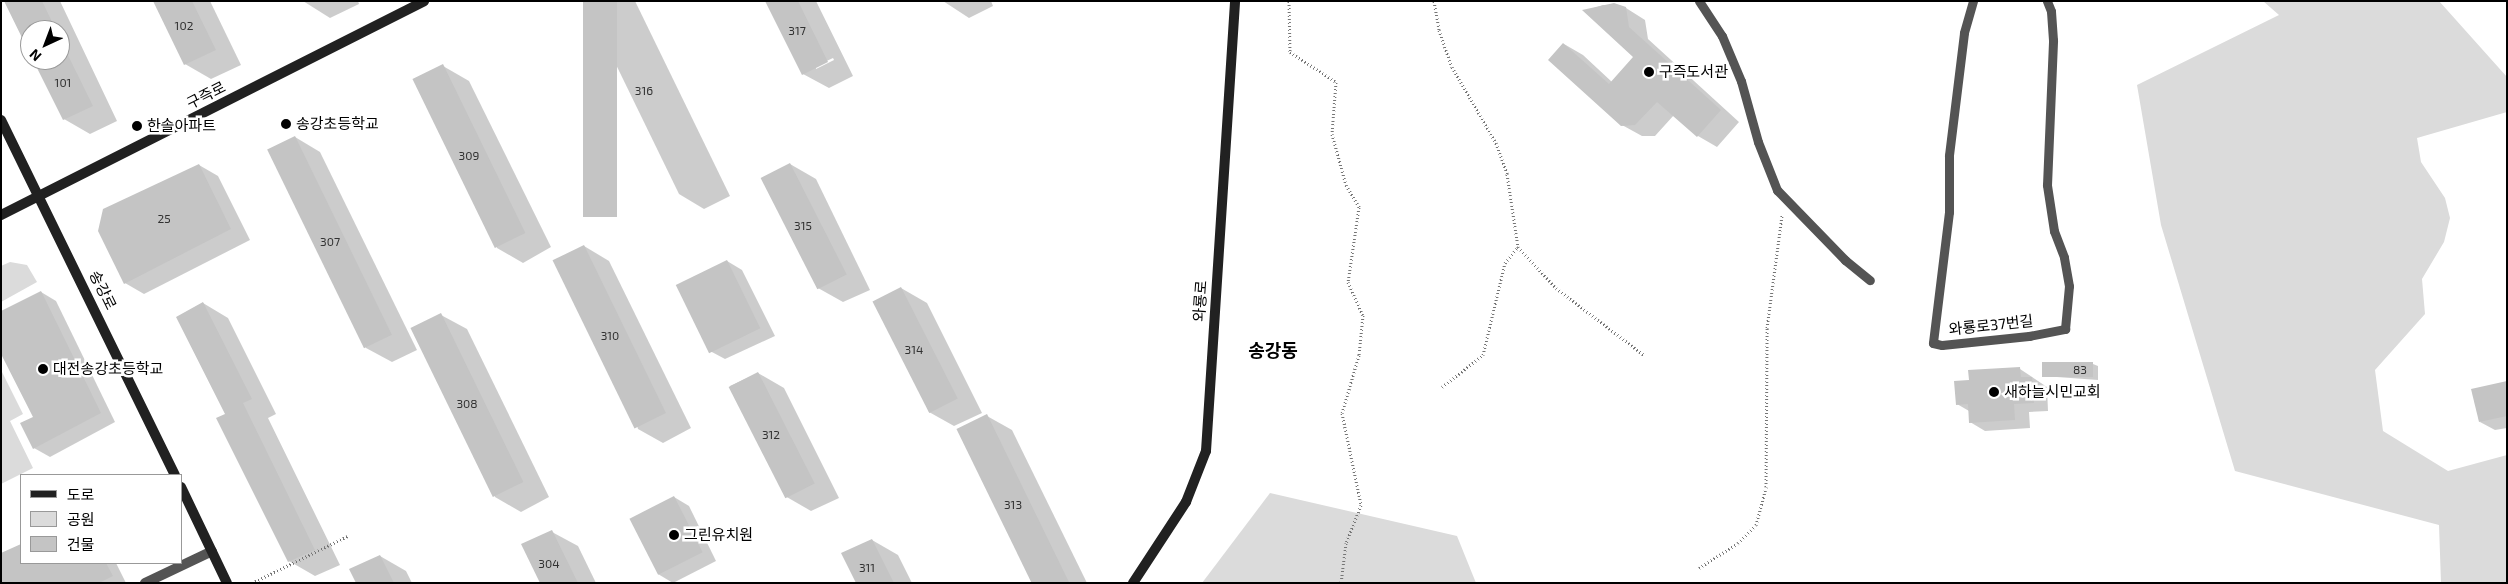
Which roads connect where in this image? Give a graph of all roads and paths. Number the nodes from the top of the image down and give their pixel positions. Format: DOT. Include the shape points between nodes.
graph roads {
  1 [pos="424,1"];
  2 [pos="1235,1"];
  3 [pos="1289,1"];
  4 [pos="1434,1"];
  5 [pos="1699,1"];
  6 [pos="1973,1"];
  7 [pos="2047,1"];
  8 [pos="1,120"];
  9 [pos="40,195"];
  10 [pos="1785,198"];
  11 [pos="1,215"];
  12 [pos="1518,247"];
  13 [pos="1870,280"];
  14 [pos="1644,355"];
  15 [pos="1442,387"];
  16 [pos="175,474"];
  17 [pos="182,490"];
  18 [pos="348,536"];
  19 [pos="212,551"];
  20 [pos="1699,568"];
  21 [pos="145,583"];
  22 [pos="227,583"];
  23 [pos="252,583"];
  24 [pos="1133,583"];
  25 [pos="1341,583"];
  1 -- 9 [label="main road, 구즉로"];
  2 -- 24 [label="main road, 와룡로" via="1206,452 1186,502"];
  3 -- 25 [label="path" via="1290,52 1336,82 1332,134 1346,185 1359,207 1348,282 1362,314 1360,354 1342,413 1362,505 1346,543"];
  4 -- 12 [label="path" via="1439,30 1452,67 1496,143 1507,174"];
  5 -- 10 [label="lane" via="1741,81 1758,142 1777,190"];
  6 -- 7 [label="lane, 와룡로37번길" via="1964,33 1950,156 1948,221 1934,343 1942,344 2028,336 2065,328 2069,286 2064,257 2054,231 2047,185 2053,40"];
  8 -- 9 [label="main road, 송강로"];
  9 -- 11 [label="main road, 구즉로"];
  9 -- 16 [label="main road, 송강로"];
  10 -- 13 [label="lane" via="1845,260"];
  10 -- 20 [label="path" via="1768,328 1766,487 1756,526 1738,543"];
  12 -- 14 [label="path" via="1556,288"];
  12 -- 15 [label="path" via="1505,263 1483,355"];
  17 -- 19 [label="main road"];
  18 -- 23 [label="path"];
  19 -- 21 [label="street"];
  19 -- 22 [label="main road"];
}
